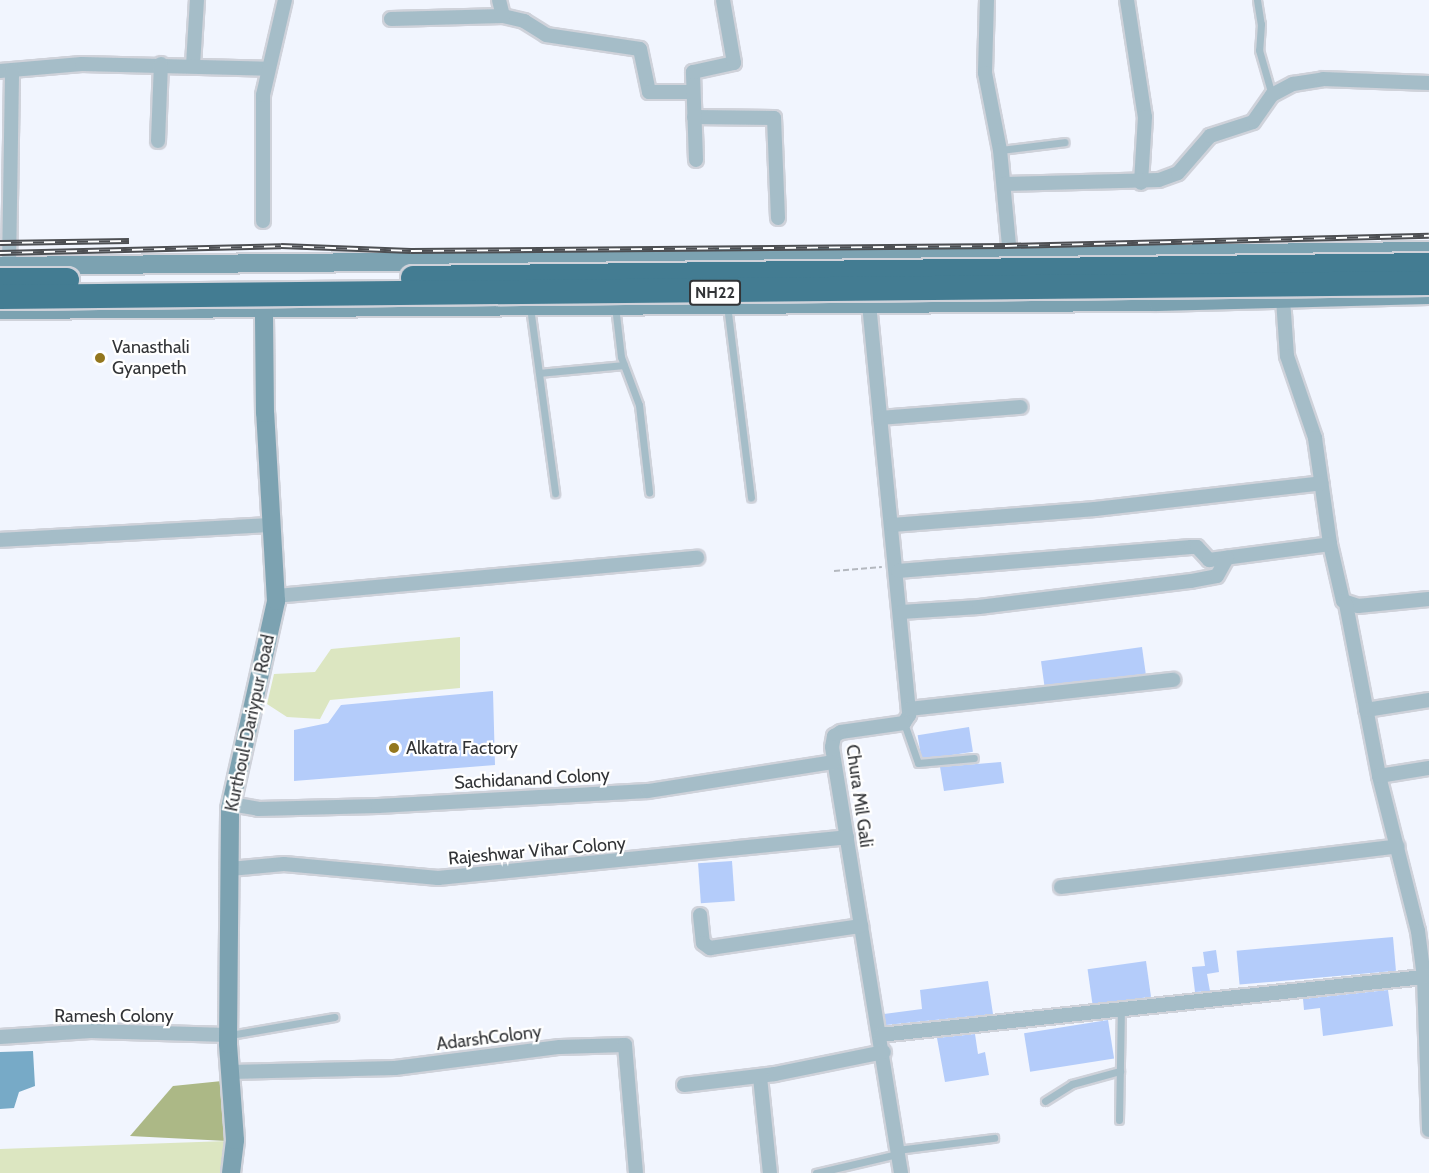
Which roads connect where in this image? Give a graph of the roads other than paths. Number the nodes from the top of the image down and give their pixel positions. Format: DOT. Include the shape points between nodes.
graph roads {
  1 [pos="197,0"];
  2 [pos="285,0"];
  3 [pos="499,0"];
  4 [pos="723,0"];
  5 [pos="987,0"];
  6 [pos="1127,0"];
  7 [pos="1257,0"];
  8 [pos="503,16"];
  9 [pos="390,19"];
  10 [pos="161,64"];
  11 [pos="193,65"];
  12 [pos="268,69"];
  13 [pos="6,71"];
  14 [pos="1429,83"];
  15 [pos="693,92"];
  16 [pos="1272,95"];
  17 [pos="694,117"];
  18 [pos="158,141"];
  19 [pos="1065,142"];
  20 [pos="1000,150"];
  21 [pos="696,160"];
  22 [pos="1141,183"];
  23 [pos="1004,184"];
  24 [pos="778,218"];
  25 [pos="263,221"];
  26 [pos="1429,251"];
  27 [pos="1210,253"];
  28 [pos="1010,256"];
  29 [pos="826,258"];
  30 [pos="170,263"];
  31 [pos="1429,265"];
  32 [pos="3,271"];
  33 [pos="1429,283"];
  34 [pos="1429,296"];
  35 [pos="0,297"];
  36 [pos="1283,299"];
  37 [pos="1210,300"];
  38 [pos="825,304"];
  39 [pos="869,304"];
  40 [pos="727,305"];
  41 [pos="615,306"];
  42 [pos="530,307"];
  43 [pos="170,309"];
  44 [pos="264,309"];
  45 [pos="0,310"];
  46 [pos="624,365"];
  47 [pos="538,373"];
  48 [pos="1022,407"];
  49 [pos="880,418"];
  50 [pos="1322,483"];
  51 [pos="649,492"];
  52 [pos="555,493"];
  53 [pos="750,498"];
  54 [pos="272,525"];
  55 [pos="892,525"];
  56 [pos="0,540"];
  57 [pos="1330,544"];
  58 [pos="697,558"];
  59 [pos="1227,558"];
  60 [pos="897,568"];
  61 [pos="276,596"];
  62 [pos="1429,599"];
  63 [pos="1346,604"];
  64 [pos="901,612"];
  65 [pos="1173,680"];
  66 [pos="1429,700"];
  67 [pos="909,709"];
  68 [pos="1366,710"];
  69 [pos="904,723"];
  70 [pos="974,758"];
  71 [pos="834,762"];
  72 [pos="1429,768"];
  73 [pos="1379,776"];
  74 [pos="231,804"];
  75 [pos="847,837"];
  76 [pos="1398,846"];
  77 [pos="230,868"];
  78 [pos="1061,887"];
  79 [pos="700,915"];
  80 [pos="861,926"];
  81 [pos="1425,970"];
  82 [pos="1121,1008"];
  83 [pos="334,1017"];
  84 [pos="228,1035"];
  85 [pos="880,1035"];
  86 [pos="0,1037"];
  87 [pos="884,1052"];
  88 [pos="1120,1071"];
  89 [pos="230,1072"];
  90 [pos="760,1077"];
  91 [pos="684,1085"];
  92 [pos="1045,1101"];
  93 [pos="1119,1120"];
  94 [pos="1429,1130"];
  95 [pos="994,1138"];
  96 [pos="897,1153"];
  97 [pos="231,1173"];
  98 [pos="636,1173"];
  99 [pos="770,1173"];
  100 [pos="816,1173"];
  101 [pos="901,1173"];
  1 -- 11 [label="street"];
  2 -- 12 [label="street"];
  3 -- 8 [label="street"];
  4 -- 15 [label="street" via="734,63 694,71"];
  5 -- 20 [label="street" via="985,73"];
  6 -- 22 [label="street" via="1144,105"];
  7 -- 16 [label="lane" via="1262,24 1259,50"];
  8 -- 9 [label="street"];
  8 -- 15 [label="street" via="524,21 549,36 638,48 649,92"];
  10 -- 11 [label="street"];
  10 -- 13 [label="street" via="82,64"];
  10 -- 18 [label="street"];
  11 -- 12 [label="street"];
  12 -- 25 [label="street" via="262,113"];
  13 -- 32 [label="street"];
  14 -- 16 [label="street" via="1323,79 1293,84"];
  15 -- 17 [label="street"];
  16 -- 22 [label="street" via="1248,125 1207,138 1178,172"];
  17 -- 21 [label="street"];
  17 -- 24 [label="street" via="774,118"];
  19 -- 20 [label="lane"];
  20 -- 23 [label="street"];
  22 -- 23 [label="street"];
  23 -- 28 [label="street"];
  26 -- 27 [label="street"];
  27 -- 28 [label="street"];
  27 -- 37 [label="street"];
  28 -- 29 [label="street"];
  29 -- 30 [label="street"];
  29 -- 38 [label="street"];
  30 -- 32 [label="street"];
  30 -- 43 [label="street"];
  31 -- 32 [label="highway, NH22, bridge"];
  33 -- 35 [label="highway, NH22, bridge"];
  34 -- 36 [label="street"];
  36 -- 37 [label="street"];
  36 -- 50 [label="street" via="1287,356 1315,438"];
  37 -- 39 [label="street"];
  38 -- 39 [label="street"];
  38 -- 40 [label="street"];
  39 -- 49 [label="street"];
  40 -- 41 [label="street"];
  40 -- 53 [label="lane"];
  41 -- 42 [label="street"];
  41 -- 46 [label="lane"];
  42 -- 44 [label="street"];
  42 -- 47 [label="lane"];
  43 -- 44 [label="street"];
  43 -- 45 [label="street"];
  44 -- 54 [label="street, Kurthoul-Dariypur Road"];
  46 -- 47 [label="lane"];
  46 -- 51 [label="lane" via="637,395"];
  47 -- 52 [label="lane"];
  48 -- 49 [label="street"];
  49 -- 55 [label="street"];
  50 -- 55 [label="street" via="1095,510"];
  50 -- 57 [label="street"];
  54 -- 56 [label="street"];
  54 -- 61 [label="street, Kurthoul-Dariypur Road"];
  55 -- 60 [label="street"];
  57 -- 59 [label="street"];
  57 -- 63 [label="street"];
  58 -- 61 [label="street"];
  59 -- 60 [label="street" via="1209,560 1197,547 1191,547"];
  59 -- 64 [label="street" via="1217,576 1191,581 980,607"];
  60 -- 64 [label="street"];
  61 -- 74 [label="street, Kurthoul-Dariypur Road"];
  62 -- 63 [label="street"];
  63 -- 68 [label="street"];
  64 -- 67 [label="street"];
  65 -- 67 [label="street"];
  66 -- 68 [label="street"];
  67 -- 69 [label="street" via="909,719"];
  68 -- 73 [label="street"];
  69 -- 70 [label="lane" via="918,763"];
  69 -- 71 [label="street, Chura Mil Gali" via="837,734 832,740"];
  71 -- 74 [label="street, Sachidanand Colony" via="648,791 378,806 258,809"];
  71 -- 75 [label="street, Chura Mil Gali"];
  72 -- 73 [label="street"];
  73 -- 76 [label="street"];
  74 -- 77 [label="street, Kurthoul-Dariypur Road"];
  75 -- 77 [label="street, Rajeshwar Vihar Colony" via="438,878 284,864"];
  75 -- 80 [label="street, Chura Mil Gali"];
  76 -- 78 [label="street"];
  76 -- 81 [label="street"];
  77 -- 84 [label="street, Kurthoul-Dariypur Road"];
  79 -- 80 [label="street" via="703,943 710,948"];
  80 -- 85 [label="street, Chura Mil Gali"];
  81 -- 82 [label="street"];
  81 -- 94 [label="street"];
  82 -- 85 [label="street"];
  82 -- 88 [label="lane"];
  83 -- 84 [label="lane"];
  84 -- 86 [label="street, Ramesh Colony" via="91,1031"];
  84 -- 89 [label="street, Kurthoul-Dariypur Road"];
  85 -- 87 [label="street, Chura Mil Gali"];
  87 -- 90 [label="street"];
  87 -- 96 [label="street, Chura Mil Gali"];
  88 -- 92 [label="lane" via="1072,1084"];
  88 -- 93 [label="lane"];
  89 -- 97 [label="street, Kurthoul-Dariypur Road" via="235,1140"];
  89 -- 98 [label="street, AdarshColony" via="395,1068 560,1047 625,1045"];
  90 -- 91 [label="street"];
  90 -- 99 [label="street"];
  95 -- 96 [label="lane"];
  96 -- 100 [label="lane"];
  96 -- 101 [label="street, Chura Mil Gali"];
}
